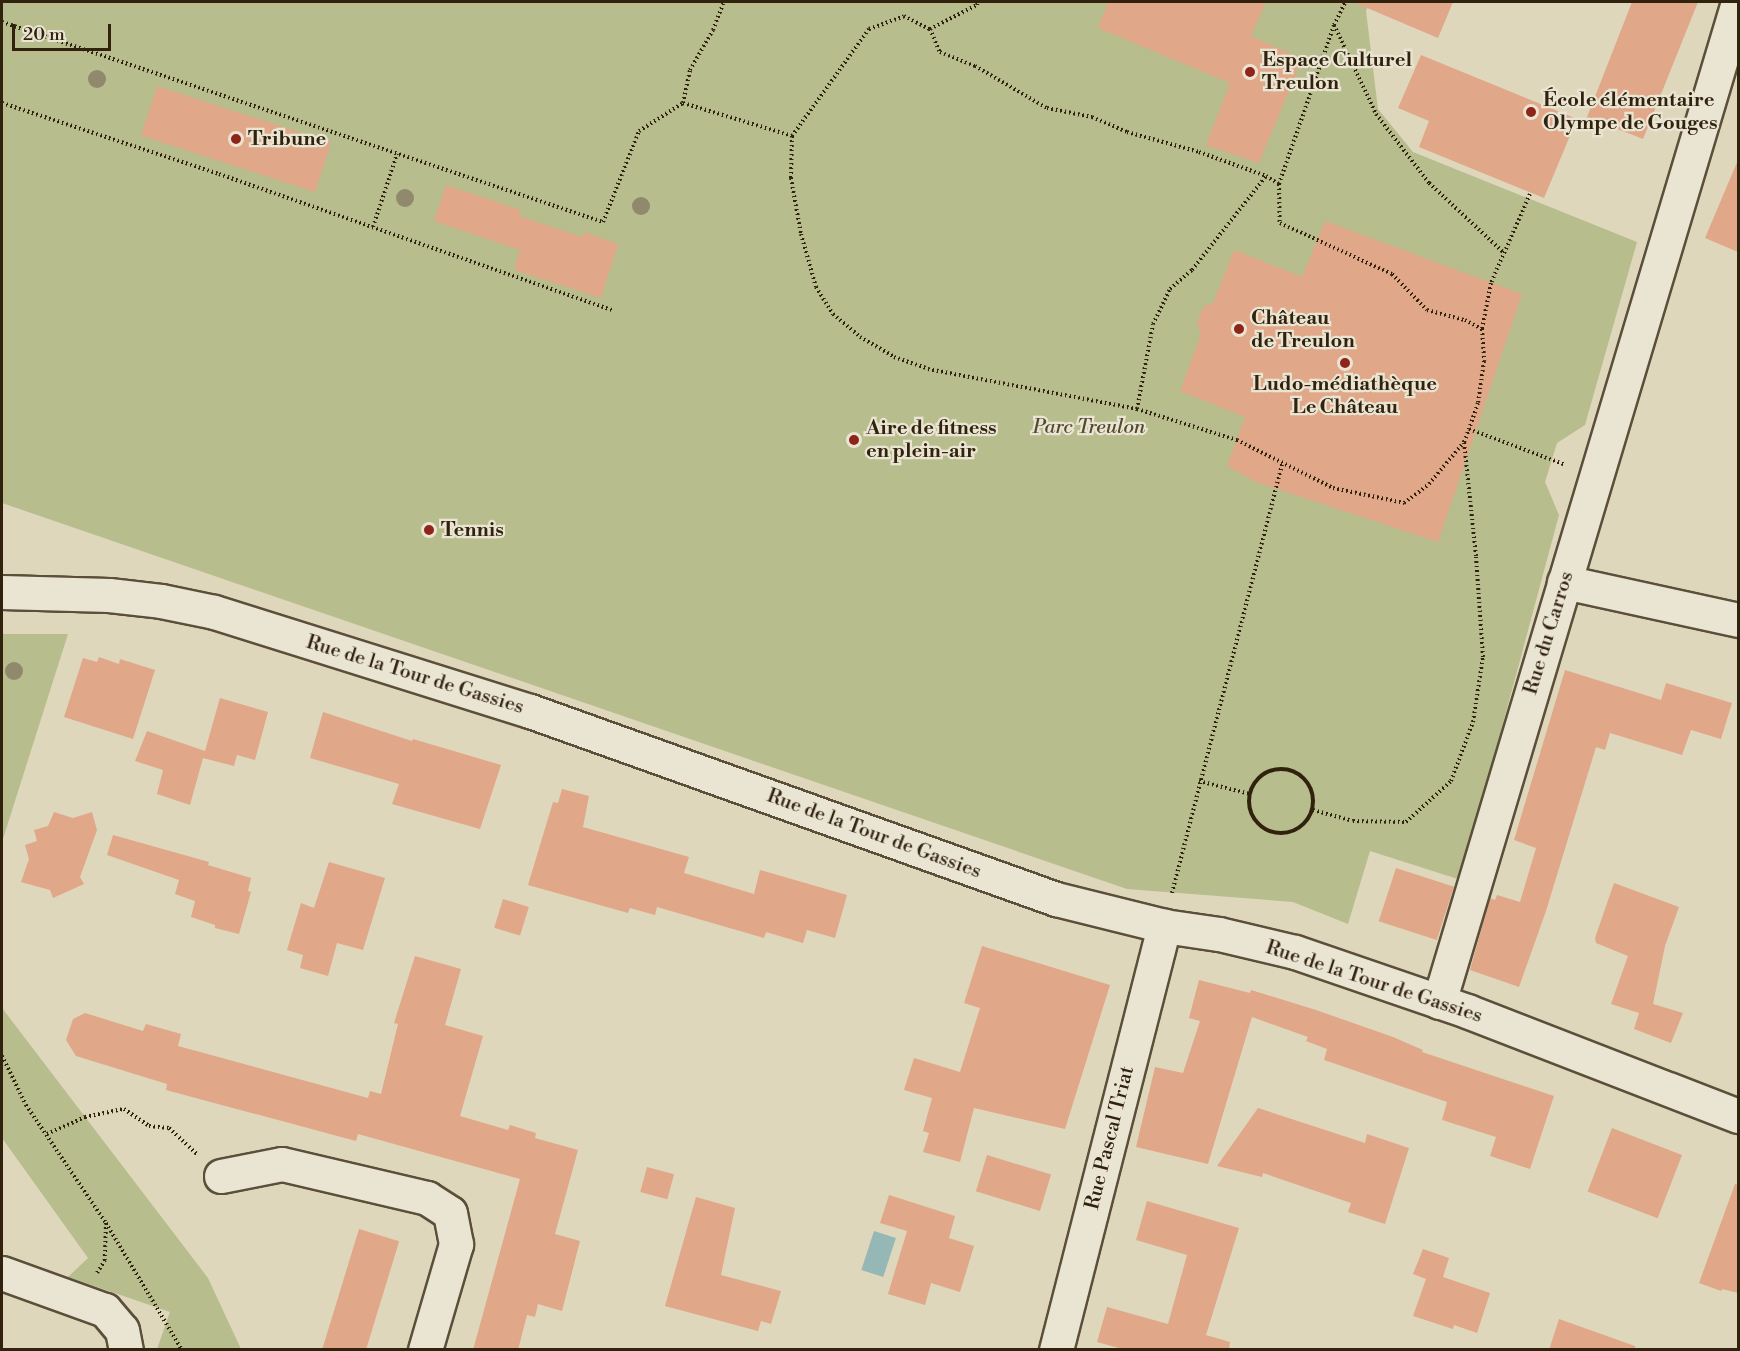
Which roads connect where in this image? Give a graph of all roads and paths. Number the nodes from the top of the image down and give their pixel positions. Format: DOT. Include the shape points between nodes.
graph roads {
  1 [pos="724,2"];
  2 [pos="978,2"];
  3 [pos="1345,2"];
  4 [pos="1738,2"];
  5 [pos="2,22"];
  6 [pos="1334,26"];
  7 [pos="930,29"];
  8 [pos="2,103"];
  9 [pos="683,103"];
  10 [pos="792,136"];
  11 [pos="397,154"];
  12 [pos="1266,176"];
  13 [pos="1278,184"];
  14 [pos="1530,194"];
  15 [pos="373,227"];
  16 [pos="1504,253"];
  17 [pos="612,310"];
  18 [pos="1482,329"];
  19 [pos="1137,409"];
  20 [pos="1469,429"];
  21 [pos="1464,442"];
  22 [pos="1283,462"];
  23 [pos="1596,476"];
  24 [pos="1564,582"];
  25 [pos="2,592"];
  26 [pos="1738,620"];
  27 [pos="1199,781"];
  28 [pos="1250,794"];
  29 [pos="1313,810"];
  30 [pos="1164,926"];
  31 [pos="1439,1002"];
  32 [pos="2,1056"];
  33 [pos="1738,1116"];
  34 [pos="47,1134"];
  35 [pos="221,1176"];
  36 [pos="106,1223"];
  37 [pos="2,1273"];
  38 [pos="82,1300"];
  39 [pos="126,1350"];
  40 [pos="182,1350"];
  41 [pos="425,1350"];
  42 [pos="1056,1350"];
  1 -- 9 [label="path" via="690,70"];
  2 -- 7 [label="path"];
  3 -- 6 [label="path"];
  4 -- 23 [label="street, Rue du Carros"];
  5 -- 11 [label="path"];
  6 -- 13 [label="path"];
  6 -- 16 [label="path" via="1376,114 1429,183"];
  7 -- 10 [label="path" via="904,16 869,29"];
  7 -- 12 [label="path" via="940,52 975,66 1047,108 1092,117"];
  8 -- 15 [label="path"];
  9 -- 10 [label="path"];
  9 -- 11 [label="path" via="639,131 603,222"];
  10 -- 19 [label="path" via="791,178 816,287 833,314 860,338 894,357 928,369"];
  11 -- 15 [label="path"];
  12 -- 13 [label="path"];
  12 -- 19 [label="path" via="1192,270 1170,289 1154,324"];
  13 -- 18 [label="path" via="1280,223 1392,274 1427,310"];
  14 -- 16 [label="path"];
  15 -- 17 [label="path"];
  16 -- 18 [label="path" via="1491,283"];
  18 -- 20 [label="path" via="1484,361 1478,403"];
  19 -- 22 [label="path" via="1237,440"];
  20 -- 21 [label="path"];
  20 -- 23 [label="path"];
  21 -- 22 [label="path" via="1429,484 1404,503 1333,488"];
  21 -- 29 [label="path" via="1483,657 1473,722 1451,781 1406,822 1353,821"];
  22 -- 27 [label="path"];
  23 -- 24 [label="street, Rue du Carros"];
  24 -- 26 [label="street"];
  24 -- 31 [label="street, Rue du Carros"];
  25 -- 30 [label="street, Rue de la Tour de Gassies" via="109,595 214,612 530,711 1056,899"];
  27 -- 28 [label="path"];
  27 -- 30 [label="path"];
  28 -- 29 [label="path" via="1251,814 1264,829 1274,833 1284,834 1302,826"];
  28 -- 29 [label="path" via="1260,777 1279,768 1289,770 1307,781 1314,799"];
  30 -- 31 [label="street, Rue de la Tour de Gassies" via="1295,952"];
  30 -- 42 [label="street, Rue Pascal Triat"];
  31 -- 33 [label="street, Rue de la Tour de Gassies"];
  32 -- 34 [label="path" via="26,1105"];
  34 -- 35 [label="path" via="85,1117 124,1108 149,1126 169,1128"];
  34 -- 36 [label="path"];
  35 -- 41 [label="street" via="282,1164 427,1198 450,1213 456,1244"];
  36 -- 38 [label="path" via="105,1260"];
  36 -- 40 [label="path"];
  37 -- 38 [label="street"];
  38 -- 39 [label="street" via="111,1316 122,1330"];
}
